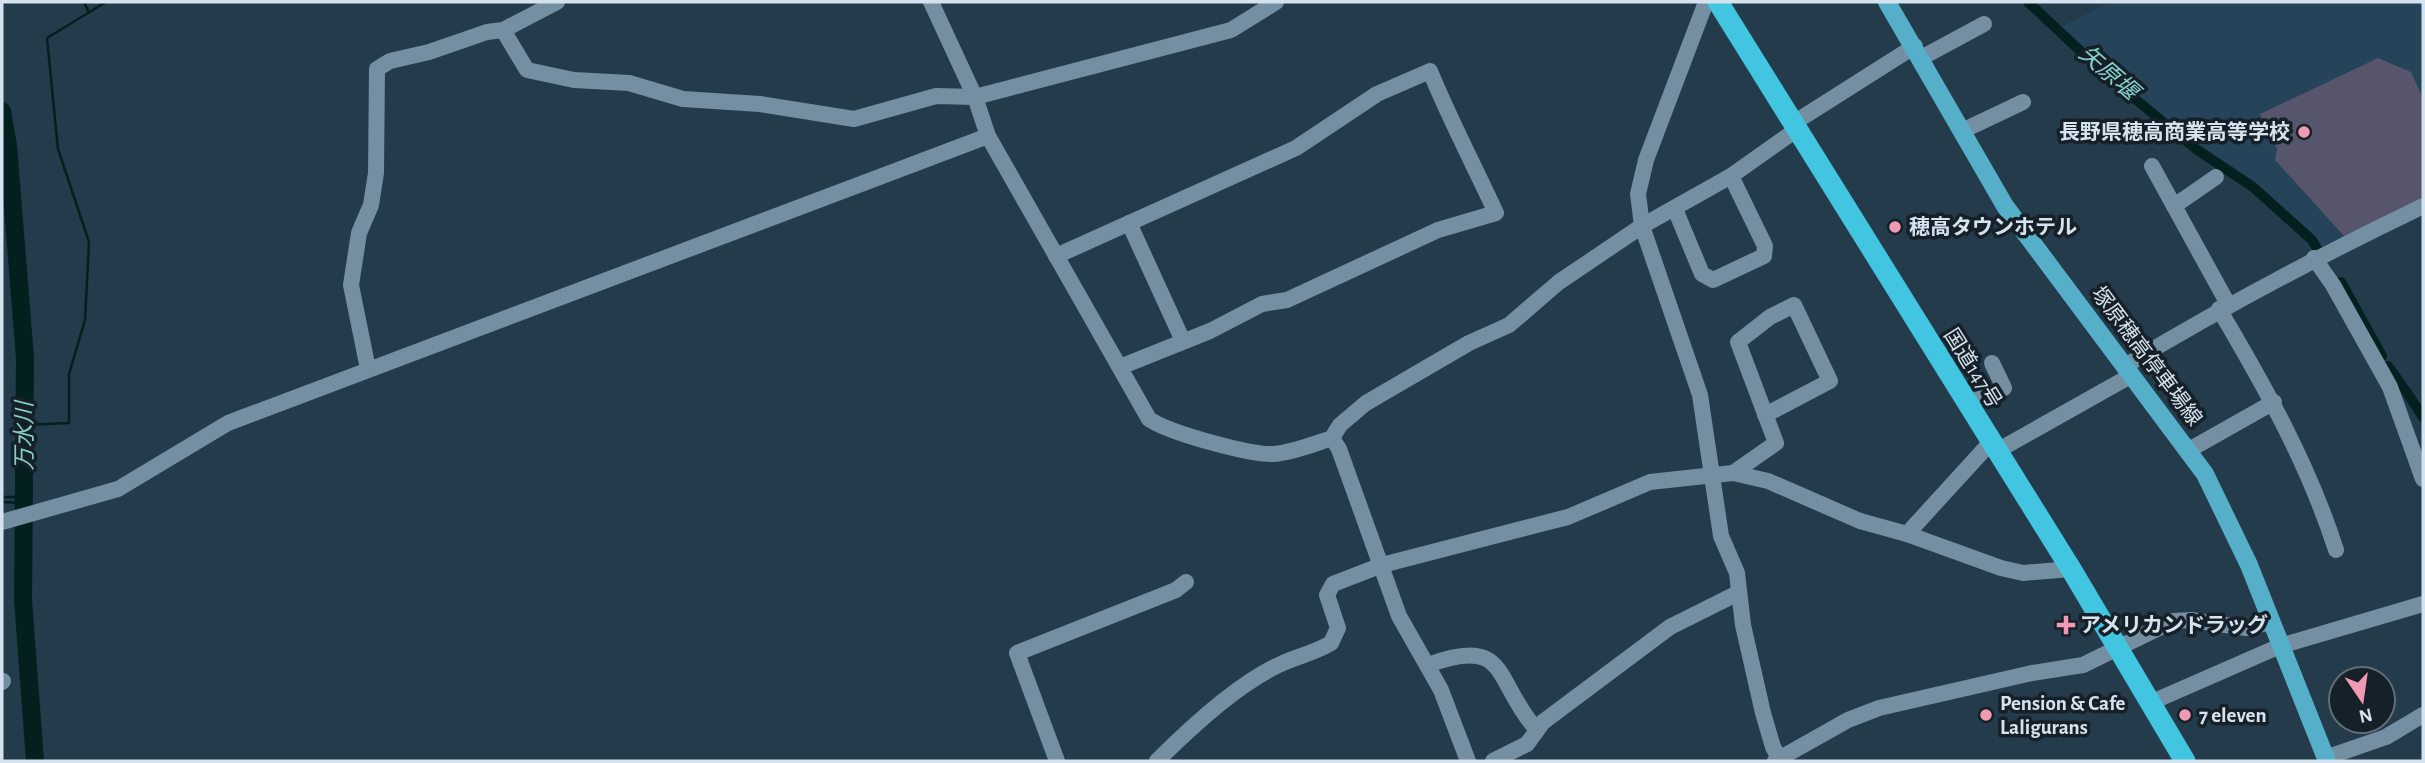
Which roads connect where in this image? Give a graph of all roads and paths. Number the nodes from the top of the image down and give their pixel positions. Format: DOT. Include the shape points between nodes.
graph roads {
  1 [pos="558,2"];
  2 [pos="931,2"];
  3 [pos="1276,2"];
  4 [pos="1706,2"];
  5 [pos="1718,2"];
  6 [pos="1887,2"];
  7 [pos="1984,24"];
  8 [pos="503,30"];
  9 [pos="1918,52"];
  10 [pos="975,97"];
  11 [pos="2023,102"];
  12 [pos="1794,127"];
  13 [pos="1962,131"];
  14 [pos="992,141"];
  15 [pos="2152,166"];
  16 [pos="1731,176"];
  17 [pos="2216,177"];
  18 [pos="2174,206"];
  19 [pos="2423,206"];
  20 [pos="1675,209"];
  21 [pos="1129,223"];
  22 [pos="1643,226"];
  23 [pos="1056,256"];
  24 [pos="2314,258"];
  25 [pos="2223,307"];
  26 [pos="1183,341"];
  27 [pos="1992,363"];
  28 [pos="1119,367"];
  29 [pos="368,369"];
  30 [pos="2129,370"];
  31 [pos="2274,402"];
  32 [pos="1968,404"];
  33 [pos="1765,415"];
  34 [pos="1332,438"];
  35 [pos="1994,446"];
  36 [pos="2189,450"];
  37 [pos="1733,472"];
  38 [pos="1714,476"];
  39 [pos="2423,479"];
  40 [pos="2,522"];
  41 [pos="1907,534"];
  42 [pos="2336,550"];
  43 [pos="1382,565"];
  44 [pos="2071,569"];
  45 [pos="1186,582"];
  46 [pos="1738,593"];
  47 [pos="2423,604"];
  48 [pos="2271,622"];
  49 [pos="2280,646"];
  50 [pos="2117,647"];
  51 [pos="1428,665"];
  52 [pos="2152,702"];
  53 [pos="2423,715"];
  54 [pos="1537,730"];
  55 [pos="1778,760"];
  56 [pos="2326,760"];
  57 [pos="1057,761"];
  58 [pos="1157,761"];
  59 [pos="1468,761"];
  60 [pos="1493,761"];
  61 [pos="2185,761"];
  1 -- 8 [label="street"];
  2 -- 10 [label="street"];
  3 -- 10 [label="street" via="1231,30"];
  4 -- 22 [label="street" via="1646,160 1638,194"];
  5 -- 12 [label="highway, 国道147号"];
  6 -- 9 [label="main road, 塚原穂高停車場線"];
  7 -- 9 [label="street"];
  8 -- 10 [label="street" via="527,70 574,80 629,83 683,99 760,104 855,119 936,96"];
  8 -- 29 [label="street" via="390,61 377,69 376,173 371,205 359,233 351,285"];
  9 -- 12 [label="street"];
  9 -- 13 [label="main road, 塚原穂高停車場線"];
  10 -- 14 [label="street"];
  11 -- 13 [label="street"];
  12 -- 16 [label="street"];
  12 -- 32 [label="highway, 国道147号"];
  13 -- 30 [label="main road, 塚原穂高停車場線" via="2006,206"];
  14 -- 23 [label="street"];
  14 -- 29 [label="street"];
  15 -- 18 [label="street"];
  16 -- 20 [label="street"];
  16 -- 20 [label="street" via="1765,246 1764,256 1713,280 1702,274"];
  17 -- 18 [label="street"];
  18 -- 25 [label="street"];
  19 -- 24 [label="street"];
  20 -- 22 [label="street"];
  21 -- 23 [label="street"];
  21 -- 26 [label="street"];
  21 -- 26 [label="street" via="1296,148 1377,94 1430,71 1496,213 1438,230 1287,300 1262,304"];
  22 -- 34 [label="street" via="1559,282 1509,325 1469,343 1352,413"];
  22 -- 38 [label="street" via="1700,395"];
  23 -- 28 [label="street"];
  24 -- 25 [label="street"];
  24 -- 39 [label="street" via="2389,387"];
  25 -- 30 [label="street"];
  25 -- 31 [label="street"];
  26 -- 28 [label="street"];
  27 -- 32 [label="street" via="2004,388"];
  28 -- 34 [label="street" via="1149,419 1167,428 1258,453 1276,454"];
  29 -- 40 [label="street" via="228,423 118,489"];
  30 -- 35 [label="street"];
  30 -- 36 [label="main road, 塚原穂高停車場線"];
  31 -- 36 [label="street"];
  31 -- 42 [label="street" via="2317,491"];
  32 -- 35 [label="highway, 国道147号"];
  33 -- 33 [label="street" via="1738,342 1794,305 1829,380"];
  33 -- 37 [label="street" via="1776,443"];
  34 -- 43 [label="street"];
  35 -- 41 [label="street"];
  35 -- 44 [label="highway, 国道147号"];
  36 -- 48 [label="main road, 塚原穂高停車場線" via="2221,504"];
  37 -- 38 [label="street"];
  37 -- 41 [label="street" via="1768,481 1860,521"];
  38 -- 43 [label="street" via="1650,482 1568,517"];
  38 -- 46 [label="street" via="1721,536 1737,573"];
  41 -- 44 [label="street" via="2023,573"];
  43 -- 51 [label="street" via="1399,615"];
  43 -- 58 [label="street" via="1328,589 1338,628 1331,643 1280,664 1251,683 1189,729"];
  44 -- 50 [label="highway, 国道147号"];
  45 -- 57 [label="street" via="1176,590 1017,653"];
  46 -- 54 [label="street" via="1670,627"];
  46 -- 55 [label="street" via="1763,713"];
  47 -- 49 [label="street"];
  48 -- 49 [label="main road, 塚原穂高停車場線"];
  48 -- 50 [label="street" via="2246,628 2173,621"];
  49 -- 52 [label="street"];
  49 -- 56 [label="main road, 塚原穂高停車場線"];
  50 -- 52 [label="highway, 国道147号"];
  50 -- 55 [label="street" via="2083,666 1879,708 1848,720"];
  51 -- 54 [label="street" via="1451,656 1486,656"];
  51 -- 59 [label="street"];
  52 -- 61 [label="highway, 国道147号"];
  53 -- 56 [label="street" via="2386,737"];
  54 -- 60 [label="street" via="1527,744"];
}
